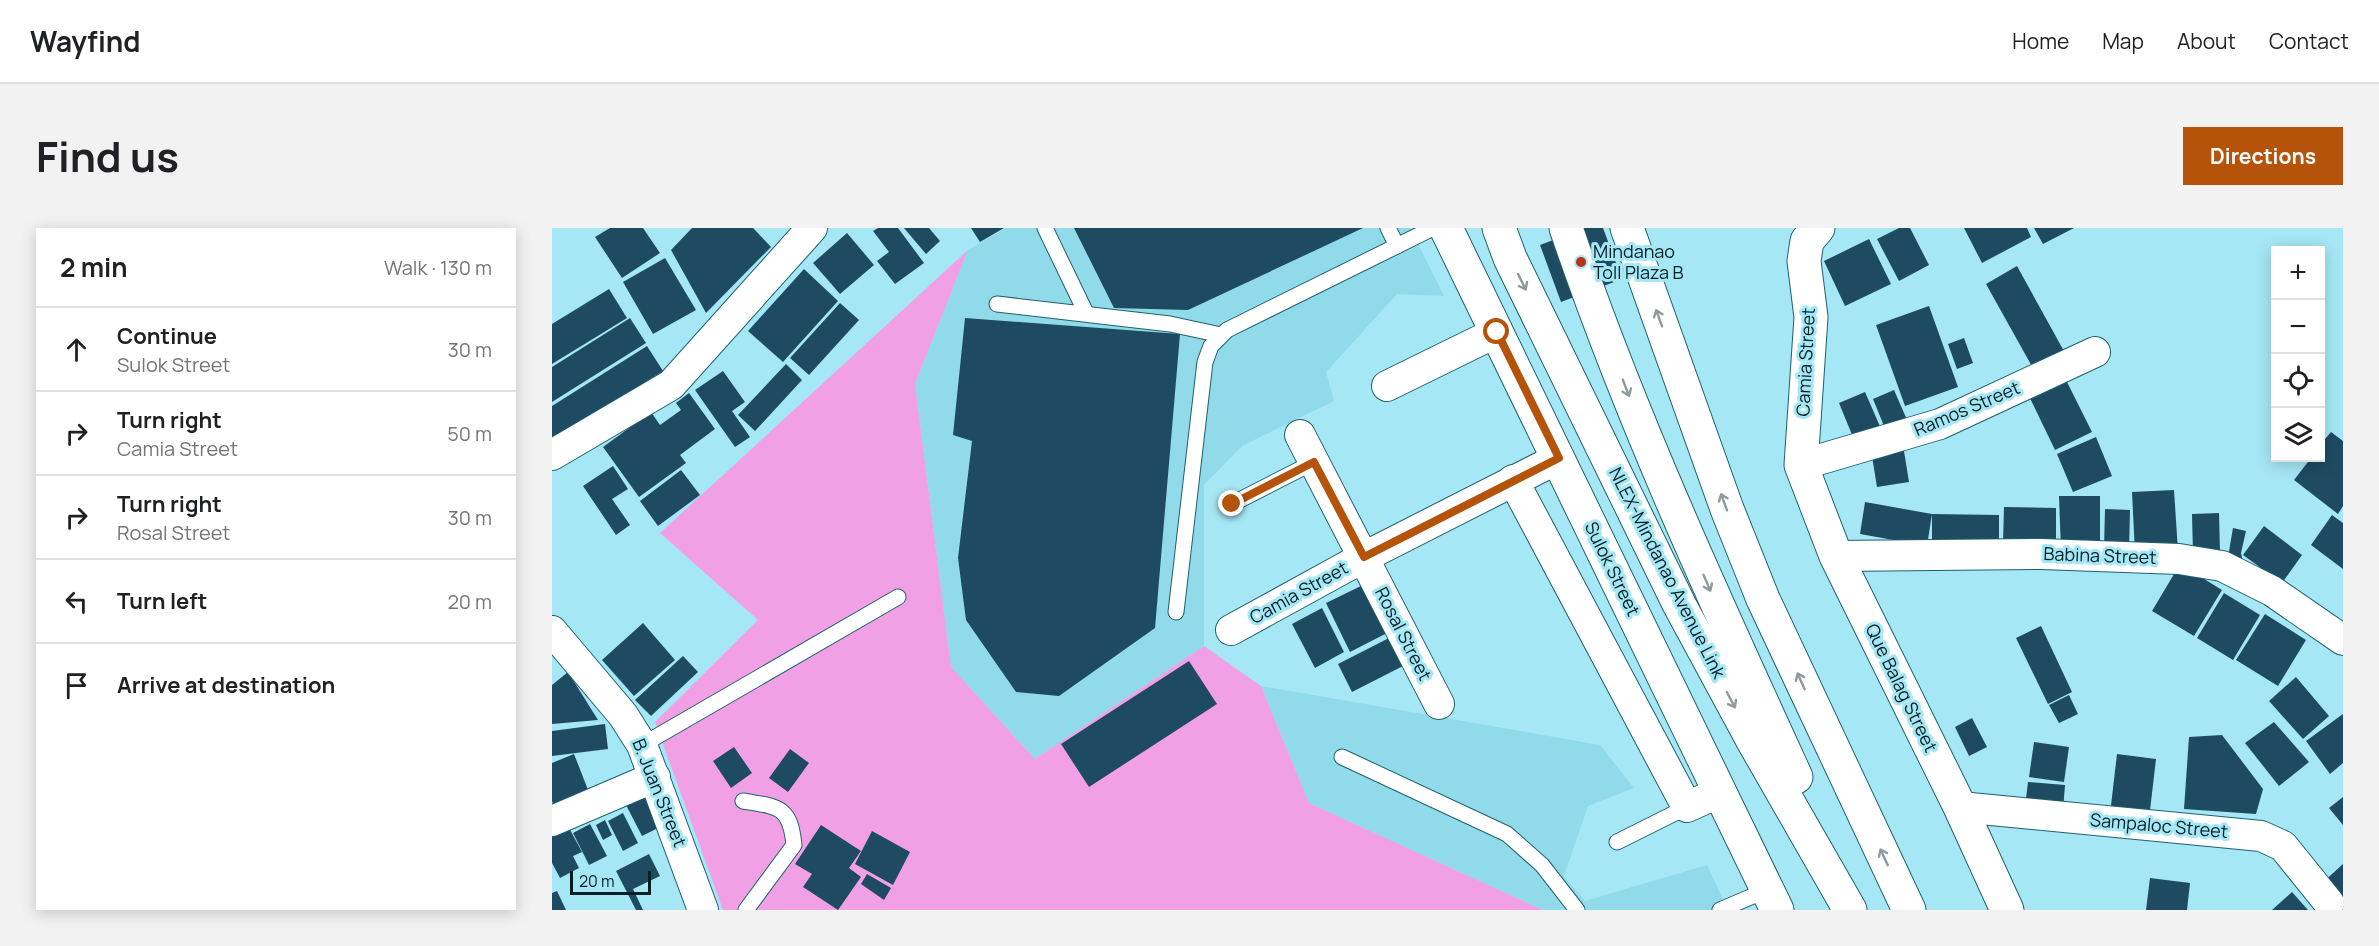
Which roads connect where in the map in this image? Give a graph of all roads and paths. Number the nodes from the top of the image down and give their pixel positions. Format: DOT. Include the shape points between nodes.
graph roads {
  1 [pos="812,228"];
  2 [pos="1046,228"];
  3 [pos="1388,228"];
  4 [pos="1433,228"];
  5 [pos="1446,228"];
  6 [pos="1499,228"];
  7 [pos="1566,228"];
  8 [pos="1628,228"];
  9 [pos="1818,228"];
  10 [pos="1397,246"];
  11 [pos="997,304"];
  12 [pos="1086,313"];
  13 [pos="1497,332"];
  14 [pos="1221,336"];
  15 [pos="2095,352"];
  16 [pos="1388,386"];
  17 [pos="1300,435"];
  18 [pos="552,455"];
  19 [pos="1559,458"];
  20 [pos="1314,462"];
  21 [pos="1801,465"];
  22 [pos="1513,480"];
  23 [pos="1232,504"];
  24 [pos="1836,556"];
  25 [pos="1364,557"];
  26 [pos="898,597"];
  27 [pos="1176,612"];
  28 [pos="1231,630"];
  29 [pos="552,631"];
  30 [pos="2343,640"];
  31 [pos="1439,704"];
  32 [pos="642,746"];
  33 [pos="1342,757"];
  34 [pos="655,777"];
  35 [pos="1720,792"];
  36 [pos="743,801"];
  37 [pos="1687,807"];
  38 [pos="1960,807"];
  39 [pos="552,821"];
  40 [pos="1617,842"];
  41 [pos="1772,900"];
  42 [pos="2332,907"];
  43 [pos="703,910"];
  44 [pos="746,910"];
  45 [pos="1577,910"];
  46 [pos="1720,910"];
  47 [pos="1850,910"];
  48 [pos="1857,910"];
  49 [pos="1909,910"];
  50 [pos="2007,910"];
  1 -- 18 [label="street" via="670,385"];
  2 -- 12 [label="lane"];
  3 -- 10 [label="lane"];
  4 -- 10 [label="lane"];
  5 -- 13 [label="main road, Sulok Street"];
  6 -- 47 [label="main road, NLEX-Mindanao Avenue Link, one-way" via="1510,258 1679,604"];
  7 -- 48 [label="main road, NLEX-Mindanao Avenue Link, one-way" via="1652,454"];
  49 -- 8 [label="main road, one-way" via="1763,599 1727,509"];
  9 -- 21 [label="main road, Camia Street" via="1807,241 1804,261 1811,317"];
  10 -- 14 [label="lane"];
  11 -- 12 [label="lane"];
  12 -- 14 [label="lane" via="1170,324"];
  13 -- 16 [label="street"];
  13 -- 19 [label="main road, Sulok Street"];
  14 -- 27 [label="lane" via="1211,346 1205,362"];
  15 -- 21 [label="street, Ramos Street" via="1940,424"];
  17 -- 20 [label="street, Rosal Street"];
  19 -- 22 [label="street, Camia Street"];
  19 -- 35 [label="main road, Sulok Street"];
  20 -- 23 [label="lane"];
  20 -- 25 [label="street, Rosal Street"];
  21 -- 24 [label="main road, Que Balag Street"];
  22 -- 25 [label="street, Camia Street"];
  22 -- 37 [label="street"];
  24 -- 30 [label="street, Babina Street" via="2041,554 2179,559 2222,566 2262,586"];
  24 -- 38 [label="main road, Que Balag Street"];
  25 -- 28 [label="street, Camia Street"];
  25 -- 31 [label="street, Rosal Street"];
  26 -- 32 [label="lane"];
  29 -- 32 [label="street, B. Juan Street" via="623,715"];
  32 -- 34 [label="street, B. Juan Street"];
  33 -- 45 [label="lane" via="1508,834 1542,865"];
  34 -- 39 [label="street"];
  34 -- 43 [label="street, B. Juan Street"];
  35 -- 37 [label="street"];
  35 -- 41 [label="main road, Sulok Street"];
  36 -- 44 [label="lane" via="776,807 792,822 794,845"];
  37 -- 40 [label="lane"];
  38 -- 42 [label="street, Sampaloc Street" via="2261,836 2283,846"];
  38 -- 50 [label="main road, Que Balag Street"];
  41 -- 46 [label="lane"];
}
